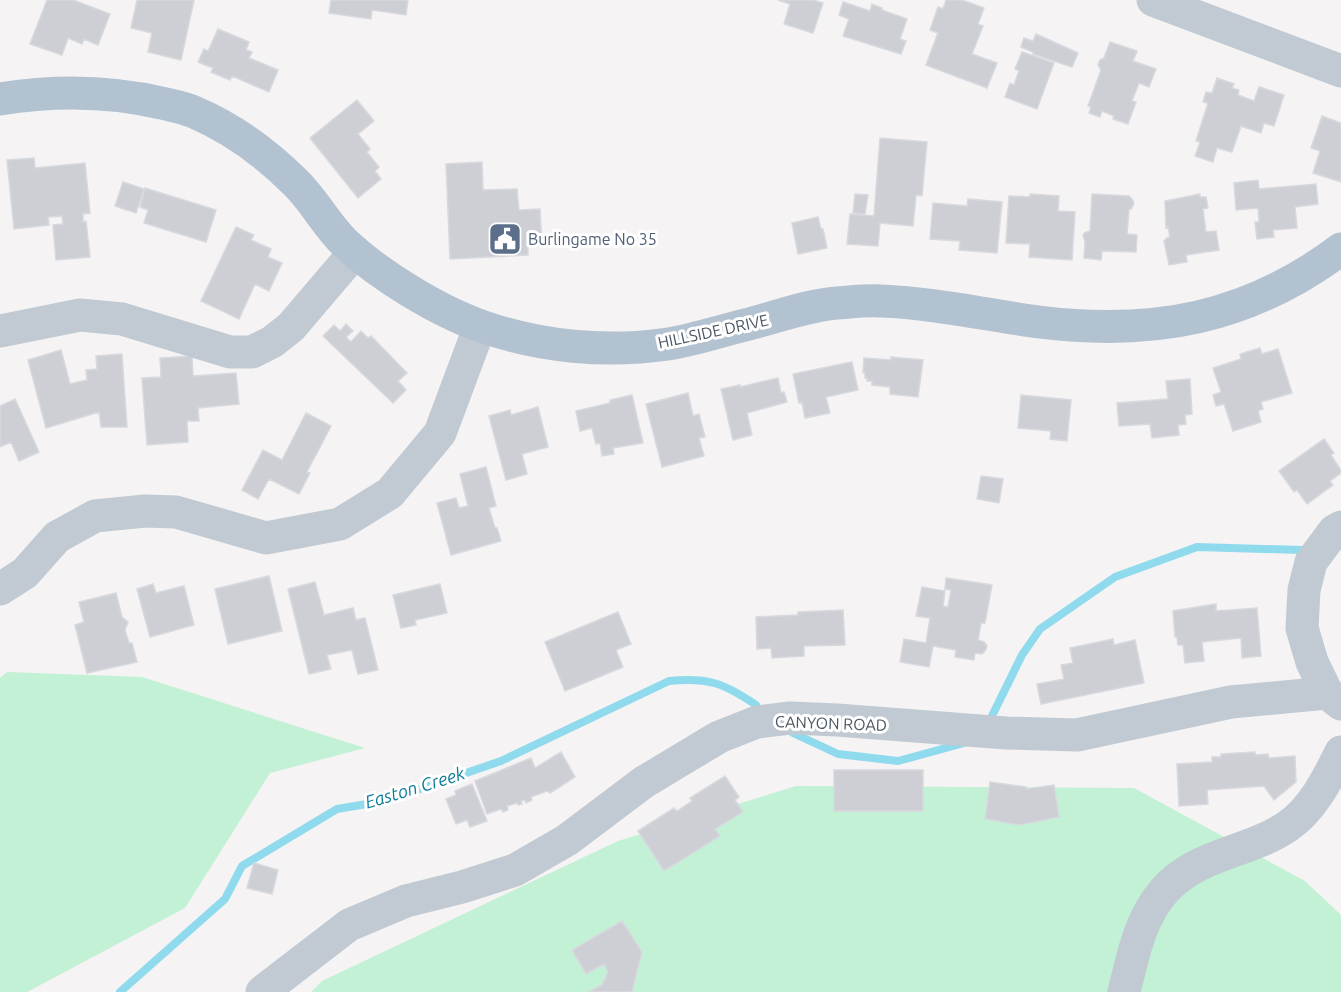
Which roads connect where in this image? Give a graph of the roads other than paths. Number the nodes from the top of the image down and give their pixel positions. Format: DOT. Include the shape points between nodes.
graph roads {
  1 [pos="1153,0"];
  2 [pos="1341,71"];
  3 [pos="0,99"];
  4 [pos="1341,249"];
  5 [pos="355,252"];
  6 [pos="480,326"];
  7 [pos="0,331"];
  8 [pos="1341,527"];
  9 [pos="0,589"];
  10 [pos="1334,698"];
  11 [pos="1341,752"];
  12 [pos="262,992"];
  13 [pos="1124,992"];
  1 -- 2 [label="street"];
  3 -- 5 [label="main road, HILLSIDE DRIVE" via="86,93 141,98 190,110 228,129 265,156 296,183"];
  4 -- 6 [label="main road, HILLSIDE DRIVE" via="1272,291 1210,316 1155,325 1096,328 879,301 831,304 668,344 616,348 536,342"];
  5 -- 6 [label="main road, HILLSIDE DRIVE" via="431,303"];
  5 -- 7 [label="street" via="291,327 252,352 230,352 122,319 80,315"];
  6 -- 9 [label="street" via="440,433 390,494 340,524 266,538 176,512 94,516 57,537 25,573"];
  8 -- 10 [label="street" via="1311,562 1304,590 1302,628 1312,662"];
  10 -- 12 [label="street, CANYON ROAD" via="1231,702 1077,735 790,718 757,722 719,737 644,782 567,840 515,870 406,901 349,925"];
  11 -- 13 [label="street" via="1328,779 1290,825 1201,862 1164,890 1140,929"];
}
